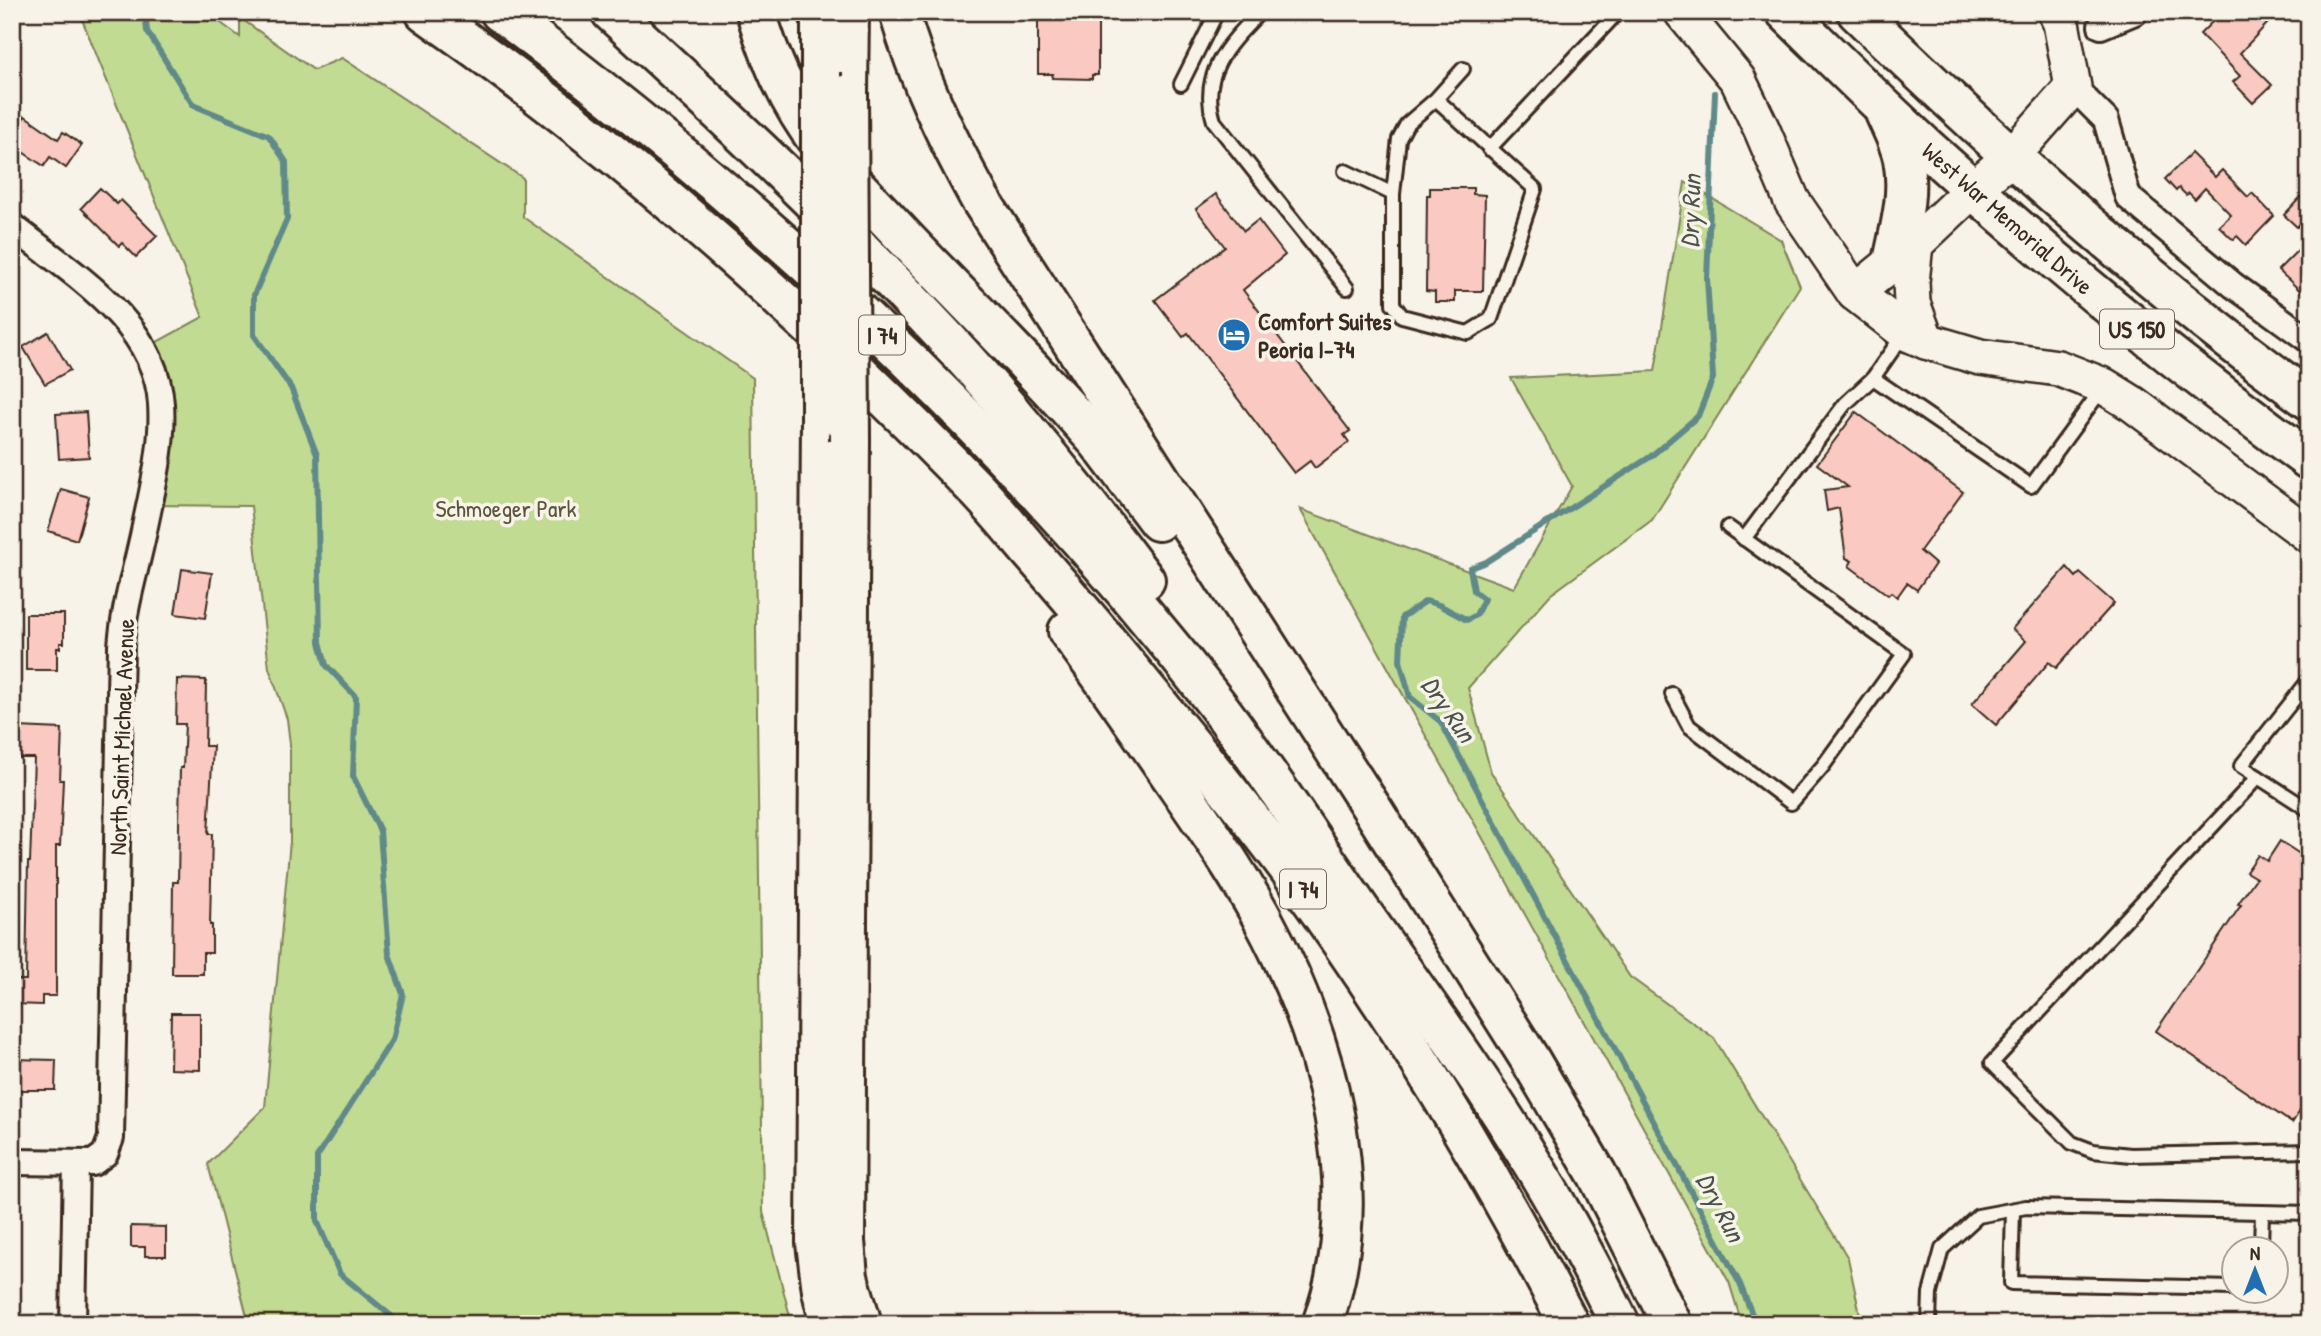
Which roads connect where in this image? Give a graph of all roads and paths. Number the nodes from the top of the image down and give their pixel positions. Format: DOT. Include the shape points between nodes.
graph roads {
  1 [pos="425,12"];
  2 [pos="500,12"];
  3 [pos="611,12"];
  4 [pos="756,12"];
  5 [pos="849,12"];
  6 [pos="899,12"];
  7 [pos="1217,12"];
  8 [pos="1260,12"];
  9 [pos="1618,12"];
  10 [pos="1682,12"];
  11 [pos="1786,12"];
  12 [pos="1857,12"];
  13 [pos="2056,12"];
  14 [pos="2135,12"];
  15 [pos="2101,26"];
  16 [pos="826,47"];
  17 [pos="1463,69"];
  18 [pos="1181,84"];
  19 [pos="2073,87"];
  20 [pos="1436,99"];
  21 [pos="1881,104"];
  22 [pos="1489,149"];
  23 [pos="2011,157"];
  24 [pos="1345,171"];
  25 [pos="1973,189"];
  26 [pos="1393,194"];
  27 [pos="12,226"];
  28 [pos="1904,253"];
  29 [pos="1347,288"];
  30 [pos="1855,293"];
  31 [pos="1915,336"];
  32 [pos="2309,340"];
  33 [pos="1873,378"];
  34 [pos="2104,386"];
  35 [pos="2309,400"];
  36 [pos="836,428"];
  37 [pos="2309,460"];
  38 [pos="981,494"];
  39 [pos="1728,527"];
  40 [pos="2309,535"];
  41 [pos="1744,539"];
  42 [pos="2308,681"];
  43 [pos="1672,694"];
  44 [pos="1217,705"];
  45 [pos="2258,777"];
  46 [pos="2309,810"];
  47 [pos="1529,1058"];
  48 [pos="2309,1151"];
  49 [pos="12,1162"];
  50 [pos="76,1163"];
  51 [pos="2013,1210"];
  52 [pos="2262,1212"];
  53 [pos="2309,1213"];
  54 [pos="2261,1234"];
  55 [pos="2220,1288"];
  56 [pos="73,1324"];
  57 [pos="830,1324"];
  58 [pos="862,1324"];
  59 [pos="1322,1324"];
  60 [pos="1569,1324"];
  61 [pos="1620,1324"];
  62 [pos="1672,1324"];
  63 [pos="1929,1324"];
  1 -- 38 [label="highway, I 74" via="682,212 829,344"];
  2 -- 44 [label="highway, I 74" via="711,179 893,345 1084,544"];
  3 -- 44 [label="highway" via="815,203 987,384 1186,634"];
  4 -- 47 [label="highway" via="775,66 810,130 862,192 1067,407 1135,488"];
  5 -- 16 [label="highway"];
  6 -- 47 [label="highway" via="933,109 981,199"];
  7 -- 18 [label="lane"];
  8 -- 29 [label="lane" via="1231,42 1212,75 1208,102 1214,121"];
  9 -- 22 [label="lane"];
  10 -- 30 [label="street" via="1738,80 1793,201"];
  11 -- 21 [label="highway, West War Memorial Drive / US 150"];
  12 -- 23 [label="highway, West War Memorial Drive / US 150"];
  13 -- 19 [label="street"];
  14 -- 15 [label="street"];
  16 -- 36 [label="highway, bridge"];
  17 -- 20 [label="lane"];
  19 -- 23 [label="street"];
  19 -- 32 [label="street" via="2106,120 2129,197 2233,285"];
  20 -- 22 [label="lane"];
  20 -- 26 [label="lane" via="1407,124 1399,139"];
  21 -- 25 [label="highway, West War Memorial Drive / US 150"];
  21 -- 28 [label="highway" via="1903,157"];
  22 -- 26 [label="lane" via="1535,189 1491,319 1468,333 1402,316 1393,304"];
  23 -- 25 [label="street"];
  23 -- 35 [label="highway, West War Memorial Drive / US 150" via="2161,284"];
  24 -- 26 [label="lane"];
  25 -- 28 [label="street"];
  25 -- 37 [label="highway, West War Memorial Drive / US 150" via="2125,319"];
  27 -- 50 [label="street, North Saint Michael Avenue" via="123,320 151,364 161,407 144,533 126,603 121,646 112,1133 101,1158"];
  28 -- 30 [label="street"];
  28 -- 31 [label="street"];
  30 -- 31 [label="street"];
  31 -- 33 [label="lane"];
  31 -- 34 [label="street" via="1980,356 2058,368"];
  33 -- 34 [label="lane" via="2031,486"];
  33 -- 41 [label="lane" via="1845,404"];
  34 -- 40 [label="street"];
  36 -- 57 [label="highway" via="816,1216 818,1271"];
  36 -- 58 [label="highway" via="845,1241 848,1278"];
  38 -- 59 [label="highway" via="1010,557 1098,671 1210,833 1259,913 1291,979 1322,1068 1340,1160 1339,1259"];
  38 -- 60 [label="highway, I 74" via="1231,792 1315,905 1446,1105"];
  39 -- 41 [label="lane"];
  41 -- 43 [label="lane" via="1904,654 1791,803 1689,726"];
  42 -- 45 [label="lane" via="2241,766"];
  44 -- 61 [label="highway, I 74" via="1533,1164"];
  45 -- 46 [label="lane"];
  45 -- 48 [label="lane" via="1992,1063 2073,1143 2093,1151 2131,1155"];
  47 -- 62 [label="highway" via="1597,1174"];
  49 -- 50 [label="street"];
  50 -- 56 [label="street"];
  51 -- 52 [label="lane" via="2102,1207"];
  51 -- 55 [label="lane" via="2011,1283"];
  51 -- 63 [label="lane" via="1978,1216 1942,1249 1930,1293"];
  52 -- 53 [label="lane"];
  52 -- 54 [label="lane"];
}
